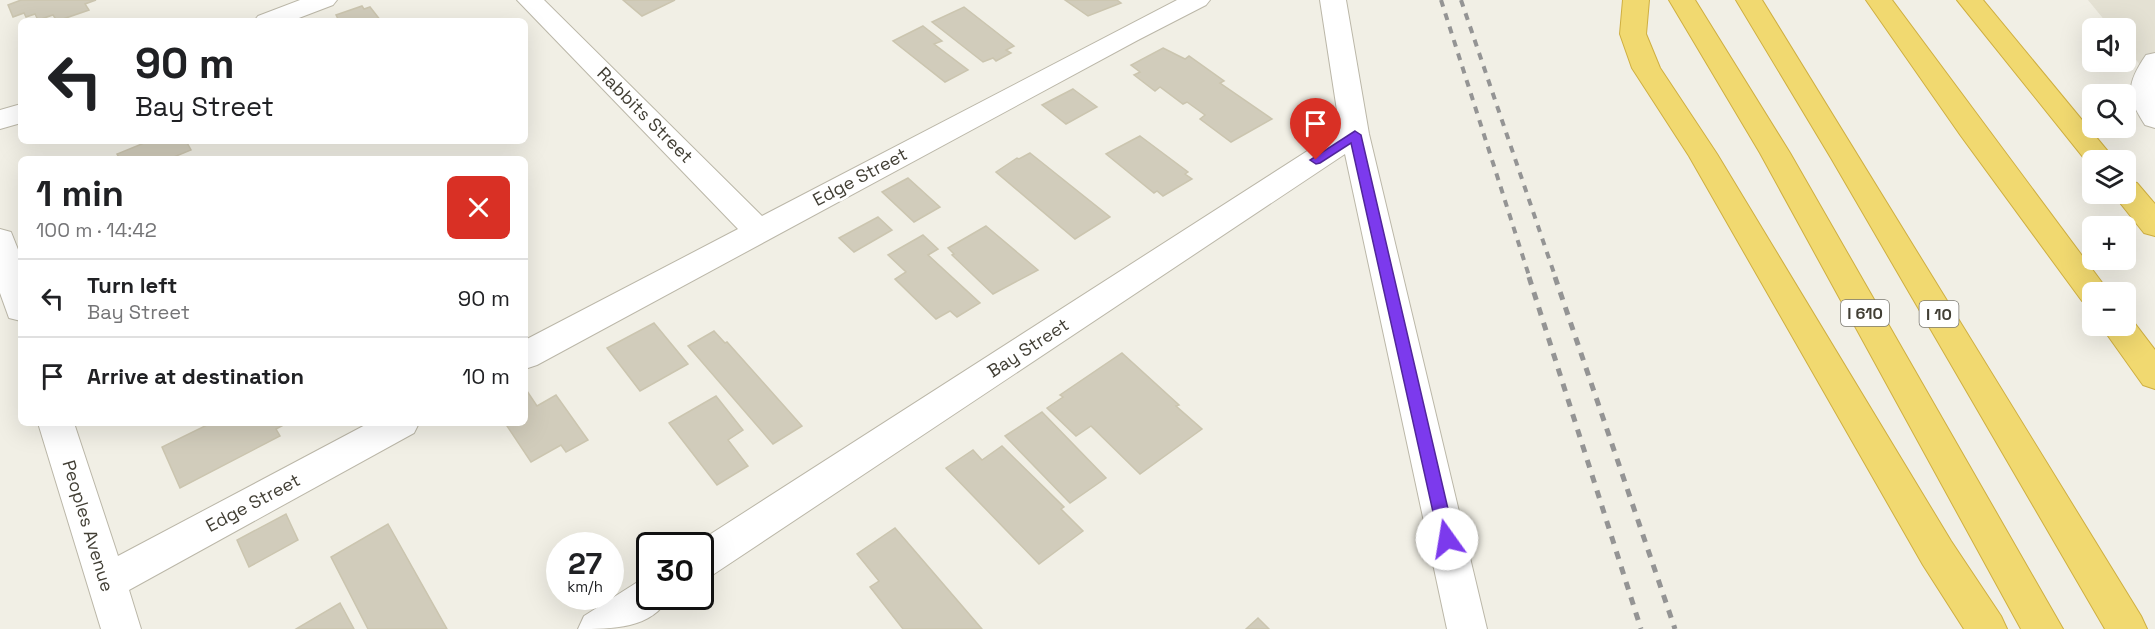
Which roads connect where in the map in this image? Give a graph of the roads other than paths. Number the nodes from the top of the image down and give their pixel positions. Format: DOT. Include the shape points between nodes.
graph roads {
  1 [pos="324,0"];
  2 [pos="530,0"];
  3 [pos="1197,0"];
  4 [pos="1333,0"];
  5 [pos="1682,0"];
  6 [pos="1749,0"];
  7 [pos="1879,0"];
  8 [pos="1970,0"];
  9 [pos="1634,7"];
  10 [pos="275,18"];
  11 [pos="2155,61"];
  12 [pos="2149,111"];
  13 [pos="18,114"];
  14 [pos="0,120"];
  15 [pos="1355,135"];
  16 [pos="2093,150"];
  17 [pos="2136,202"];
  18 [pos="2155,225"];
  19 [pos="759,231"];
  20 [pos="0,240"];
  21 [pos="2086,282"];
  22 [pos="18,299"];
  23 [pos="2126,336"];
  24 [pos="528,354"];
  25 [pos="2155,375"];
  26 [pos="57,426"];
  27 [pos="395,426"];
  28 [pos="714,553"];
  29 [pos="105,583"];
  30 [pos="636,605"];
  31 [pos="122,629"];
  32 [pos="598,629"];
  33 [pos="1467,629"];
  34 [pos="1987,629"];
  35 [pos="2043,629"];
  36 [pos="2127,629"];
  1 -- 10 [label="street"];
  2 -- 19 [label="street, Rabbits Street"];
  3 -- 19 [label="street, Edge Street"];
  4 -- 15 [label="street"];
  5 -- 35 [label="highway, I 610" via="1775,153"];
  6 -- 36 [label="highway, I 10"];
  7 -- 21 [label="highway"];
  8 -- 16 [label="highway"];
  9 -- 34 [label="highway" via="1633,34 1646,68 1702,154 1937,553"];
  11 -- 12 [label="street" via="2143,89"];
  13 -- 14 [label="street"];
  15 -- 28 [label="street, Bay Street"];
  15 -- 33 [label="street"];
  17 -- 18 [label="highway"];
  19 -- 24 [label="street, Edge Street"];
  20 -- 22 [label="street"];
  23 -- 25 [label="highway"];
  26 -- 29 [label="street, Peoples Avenue"];
  27 -- 29 [label="street, Edge Street"];
  29 -- 31 [label="street, Peoples Avenue"];
  30 -- 32 [label="street"];
}
